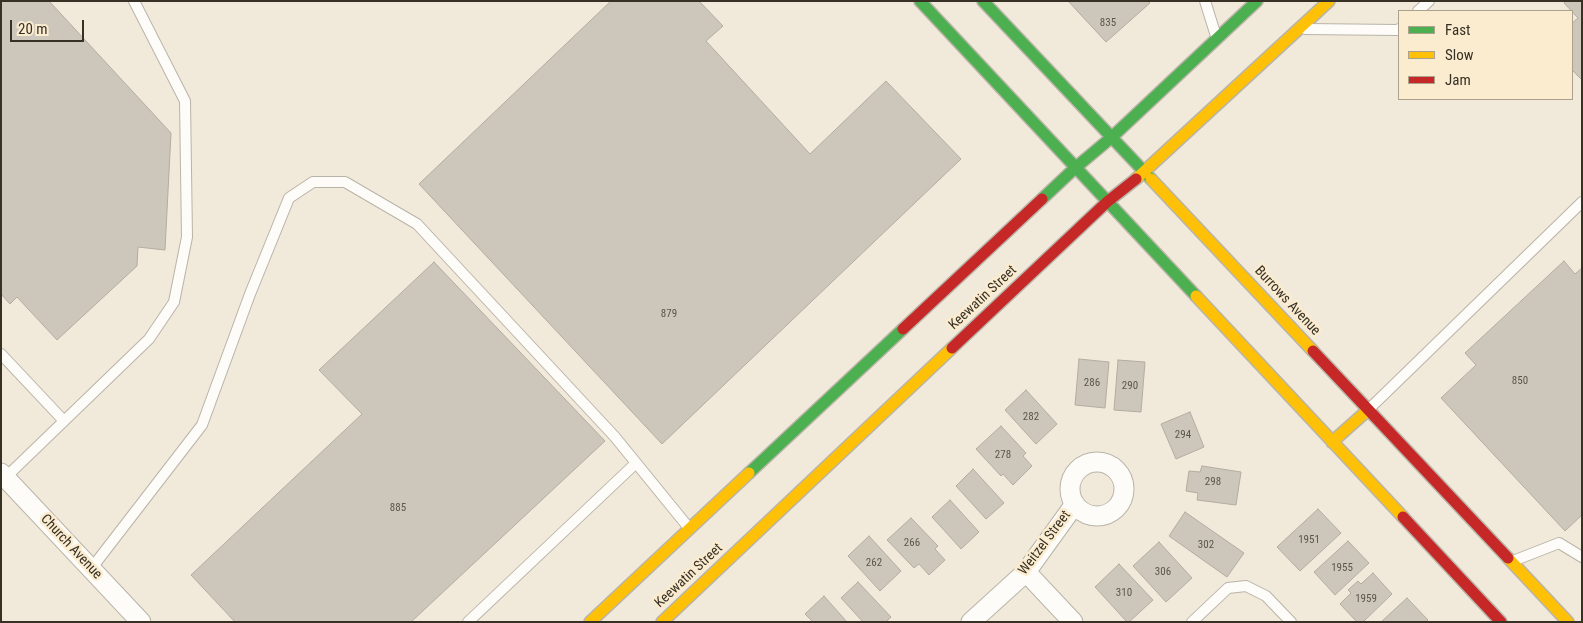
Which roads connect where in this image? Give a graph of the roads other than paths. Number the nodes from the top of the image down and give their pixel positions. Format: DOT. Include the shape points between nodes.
graph roads {
  1 [pos="134,1"];
  2 [pos="920,1"];
  3 [pos="983,1"];
  4 [pos="1205,1"];
  5 [pos="1257,1"];
  6 [pos="1329,1"];
  7 [pos="1429,1"];
  8 [pos="1419,10"];
  9 [pos="1299,29"];
  10 [pos="1398,30"];
  11 [pos="1217,39"];
  12 [pos="1112,137"];
  13 [pos="1074,168"];
  14 [pos="1145,172"];
  15 [pos="1107,202"];
  16 [pos="1582,202"];
  17 [pos="1,354"];
  18 [pos="1368,410"];
  19 [pos="64,421"];
  20 [pos="1332,442"];
  21 [pos="636,464"];
  22 [pos="3,475"];
  23 [pos="1075,504"];
  24 [pos="689,529"];
  25 [pos="1582,557"];
  26 [pos="1512,562"];
  27 [pos="91,569"];
  28 [pos="1026,572"];
  29 [pos="141,622"];
  30 [pos="468,622"];
  31 [pos="590,622"];
  32 [pos="662,622"];
  33 [pos="971,622"];
  34 [pos="1073,622"];
  35 [pos="1192,622"];
  36 [pos="1291,622"];
  37 [pos="1501,622"];
  38 [pos="1568,622"];
  1 -- 19 [label="lane" via="185,101 187,236 174,302 149,338"];
  2 -- 13 [label="main road"];
  3 -- 12 [label="main road, Burrows Avenue"];
  4 -- 11 [label="lane"];
  5 -- 11 [label="main road"];
  6 -- 9 [label="main road, Keewatin Street"];
  7 -- 8 [label="lane"];
  9 -- 10 [label="lane"];
  9 -- 14 [label="main road, Keewatin Street"];
  11 -- 12 [label="main road"];
  12 -- 13 [label="main road"];
  12 -- 14 [label="main road, Burrows Avenue"];
  13 -- 15 [label="main road"];
  13 -- 24 [label="main road"];
  14 -- 15 [label="main road, Keewatin Street"];
  14 -- 18 [label="main road, Burrows Avenue"];
  15 -- 20 [label="main road"];
  15 -- 32 [label="main road, Keewatin Street"];
  16 -- 18 [label="lane"];
  17 -- 19 [label="lane"];
  18 -- 20 [label="main road"];
  18 -- 26 [label="main road, Burrows Avenue"];
  19 -- 22 [label="lane"];
  20 -- 37 [label="main road"];
  21 -- 24 [label="lane"];
  21 -- 27 [label="lane" via="615,437 418,224 345,182 314,182 289,198 202,425"];
  21 -- 30 [label="lane"];
  22 -- 27 [label="street, Church Avenue"];
  23 -- 28 [label="street, Weitzel Street"];
  24 -- 31 [label="main road"];
  25 -- 26 [label="lane" via="1560,543"];
  26 -- 38 [label="main road, Burrows Avenue"];
  27 -- 29 [label="street, Church Avenue"];
  28 -- 33 [label="street, Weitzel Street"];
  28 -- 34 [label="street"];
  35 -- 36 [label="lane" via="1228,588 1246,586 1266,596"];
}
